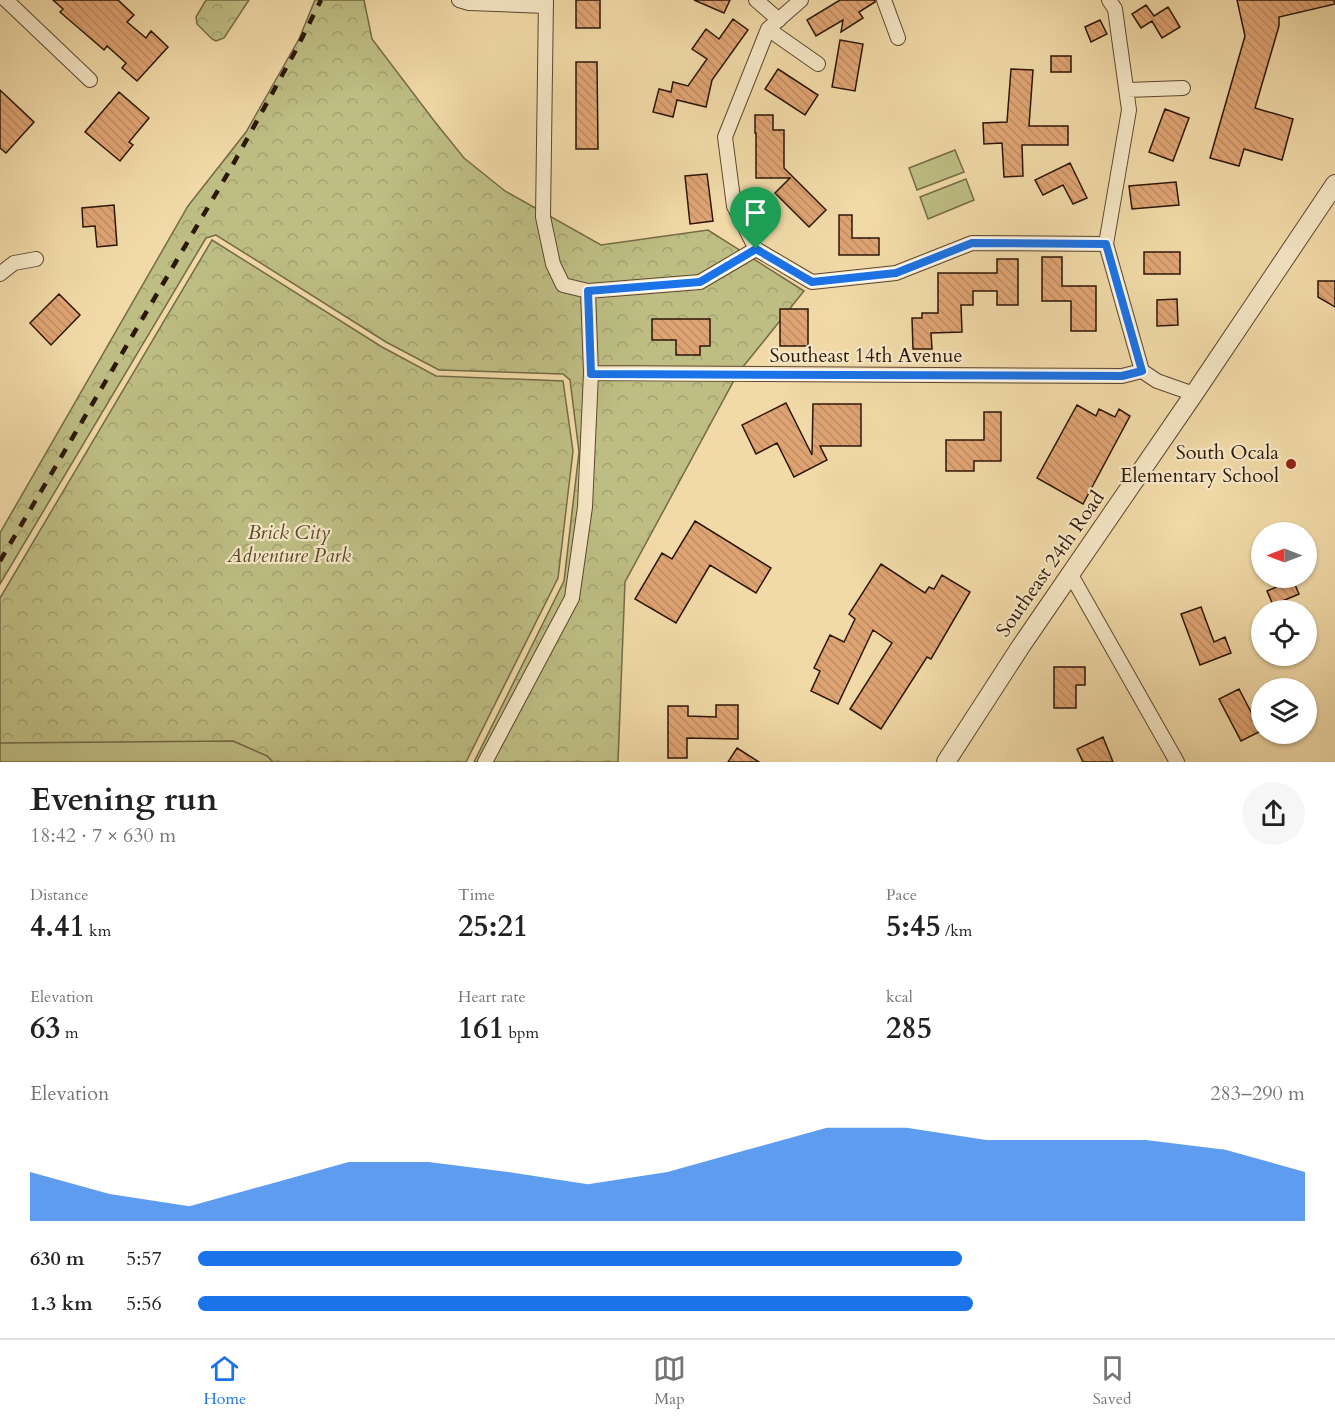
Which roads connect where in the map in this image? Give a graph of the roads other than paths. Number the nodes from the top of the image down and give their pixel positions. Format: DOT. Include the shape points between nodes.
graph roads {
  1 [pos="6,0"];
  2 [pos="459,0"];
  3 [pos="756,0"];
  4 [pos="801,0"];
  5 [pos="884,0"];
  6 [pos="1108,0"];
  7 [pos="546,3"];
  8 [pos="773,24"];
  9 [pos="898,38"];
  10 [pos="818,64"];
  11 [pos="90,80"];
  12 [pos="1183,88"];
  13 [pos="1126,90"];
  14 [pos="1335,184"];
  15 [pos="1106,244"];
  16 [pos="756,249"];
  17 [pos="36,259"];
  18 [pos="0,274"];
  19 [pos="588,291"];
  20 [pos="1142,371"];
  21 [pos="591,374"];
  22 [pos="1194,394"];
  23 [pos="1071,575"];
  24 [pos="484,762"];
  25 [pos="946,762"];
  26 [pos="1177,762"];
  1 -- 11 [label="street"];
  2 -- 7 [label="street"];
  3 -- 8 [label="street"];
  4 -- 8 [label="street"];
  5 -- 9 [label="street"];
  6 -- 13 [label="street" via="1115,9"];
  7 -- 19 [label="street" via="543,217 553,264 563,285"];
  8 -- 10 [label="street"];
  8 -- 16 [label="street" via="726,137 734,206"];
  12 -- 13 [label="street"];
  13 -- 15 [label="street" via="1129,110"];
  14 -- 22 [label="street, Southeast 24th Road"];
  15 -- 16 [label="street" via="972,243 896,273 812,282"];
  15 -- 20 [label="street"];
  16 -- 19 [label="street" via="700,282"];
  17 -- 18 [label="street" via="14,263"];
  19 -- 21 [label="street"];
  20 -- 21 [label="street, Southeast 14th Avenue" via="1122,376"];
  20 -- 22 [label="street" via="1157,381"];
  21 -- 24 [label="street" via="585,507 572,597"];
  22 -- 23 [label="street, Southeast 24th Road"];
  23 -- 25 [label="street, Southeast 24th Road"];
  23 -- 26 [label="street"];
}
